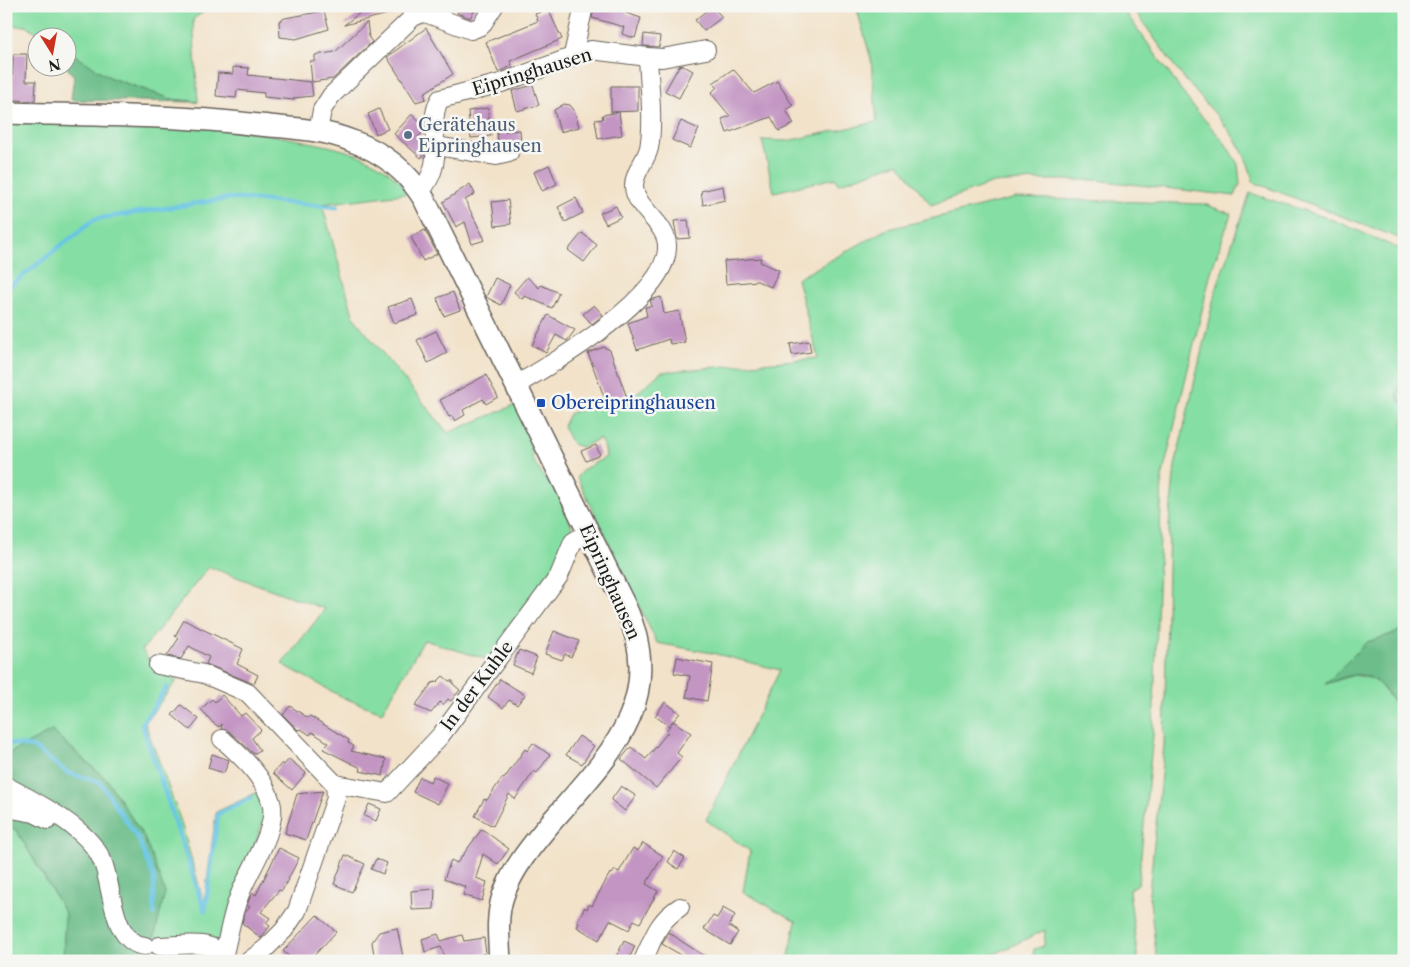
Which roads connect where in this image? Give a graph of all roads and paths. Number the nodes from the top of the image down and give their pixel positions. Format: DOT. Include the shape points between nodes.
graph roads {
  1 [pos="494,6"];
  2 [pos="584,6"];
  3 [pos="706,50"];
  4 [pos="573,55"];
  5 [pos="648,57"];
  6 [pos="6,113"];
  7 [pos="318,132"];
  8 [pos="437,146"];
  9 [pos="509,153"];
  10 [pos="420,192"];
  11 [pos="516,384"];
  12 [pos="589,532"];
  13 [pos="158,665"];
  14 [pos="222,739"];
  15 [pos="335,784"];
  16 [pos="6,786"];
  17 [pos="6,808"];
  18 [pos="72,826"];
  19 [pos="680,907"];
  20 [pos="225,957"];
  21 [pos="249,961"];
  22 [pos="500,961"];
  23 [pos="643,961"];
  1 -- 7 [label="street" via="484,23 472,30 428,14 413,17 331,96 322,110"];
  2 -- 4 [label="street"];
  3 -- 5 [label="street, Eipringhausen" via="662,58"];
  4 -- 5 [label="street, Eipringhausen" via="591,50"];
  4 -- 8 [label="street, Eipringhausen" via="501,83 440,99 435,108"];
  5 -- 11 [label="street" via="649,146 634,188 667,242 661,270 648,290 615,319"];
  6 -- 7 [label="main road, Eipringhausen" via="200,118"];
  7 -- 10 [label="main road, Eipringhausen" via="344,138 376,152 403,172"];
  8 -- 9 [label="street" via="496,156"];
  8 -- 10 [label="street, Eipringhausen" via="433,171"];
  10 -- 11 [label="main road, Eipringhausen"];
  11 -- 12 [label="main road, Eipringhausen"];
  12 -- 15 [label="street, In der Kuhle" via="573,542 559,576 441,735 387,793"];
  12 -- 22 [label="main road, Eipringhausen" via="633,624 641,659 639,689 630,717 611,748 526,853 512,877 500,911"];
  13 -- 15 [label="street" via="204,674 248,693"];
  14 -- 20 [label="street" via="245,760 272,803 265,839 239,896"];
  15 -- 21 [label="street" via="336,798 296,911 284,930"];
  16 -- 18 [label="street"];
  17 -- 18 [label="street" via="34,813 60,826"];
  18 -- 20 [label="street" via="101,857 114,911 124,932 137,945 201,945 213,947"];
  19 -- 23 [label="street" via="660,924"];
}
